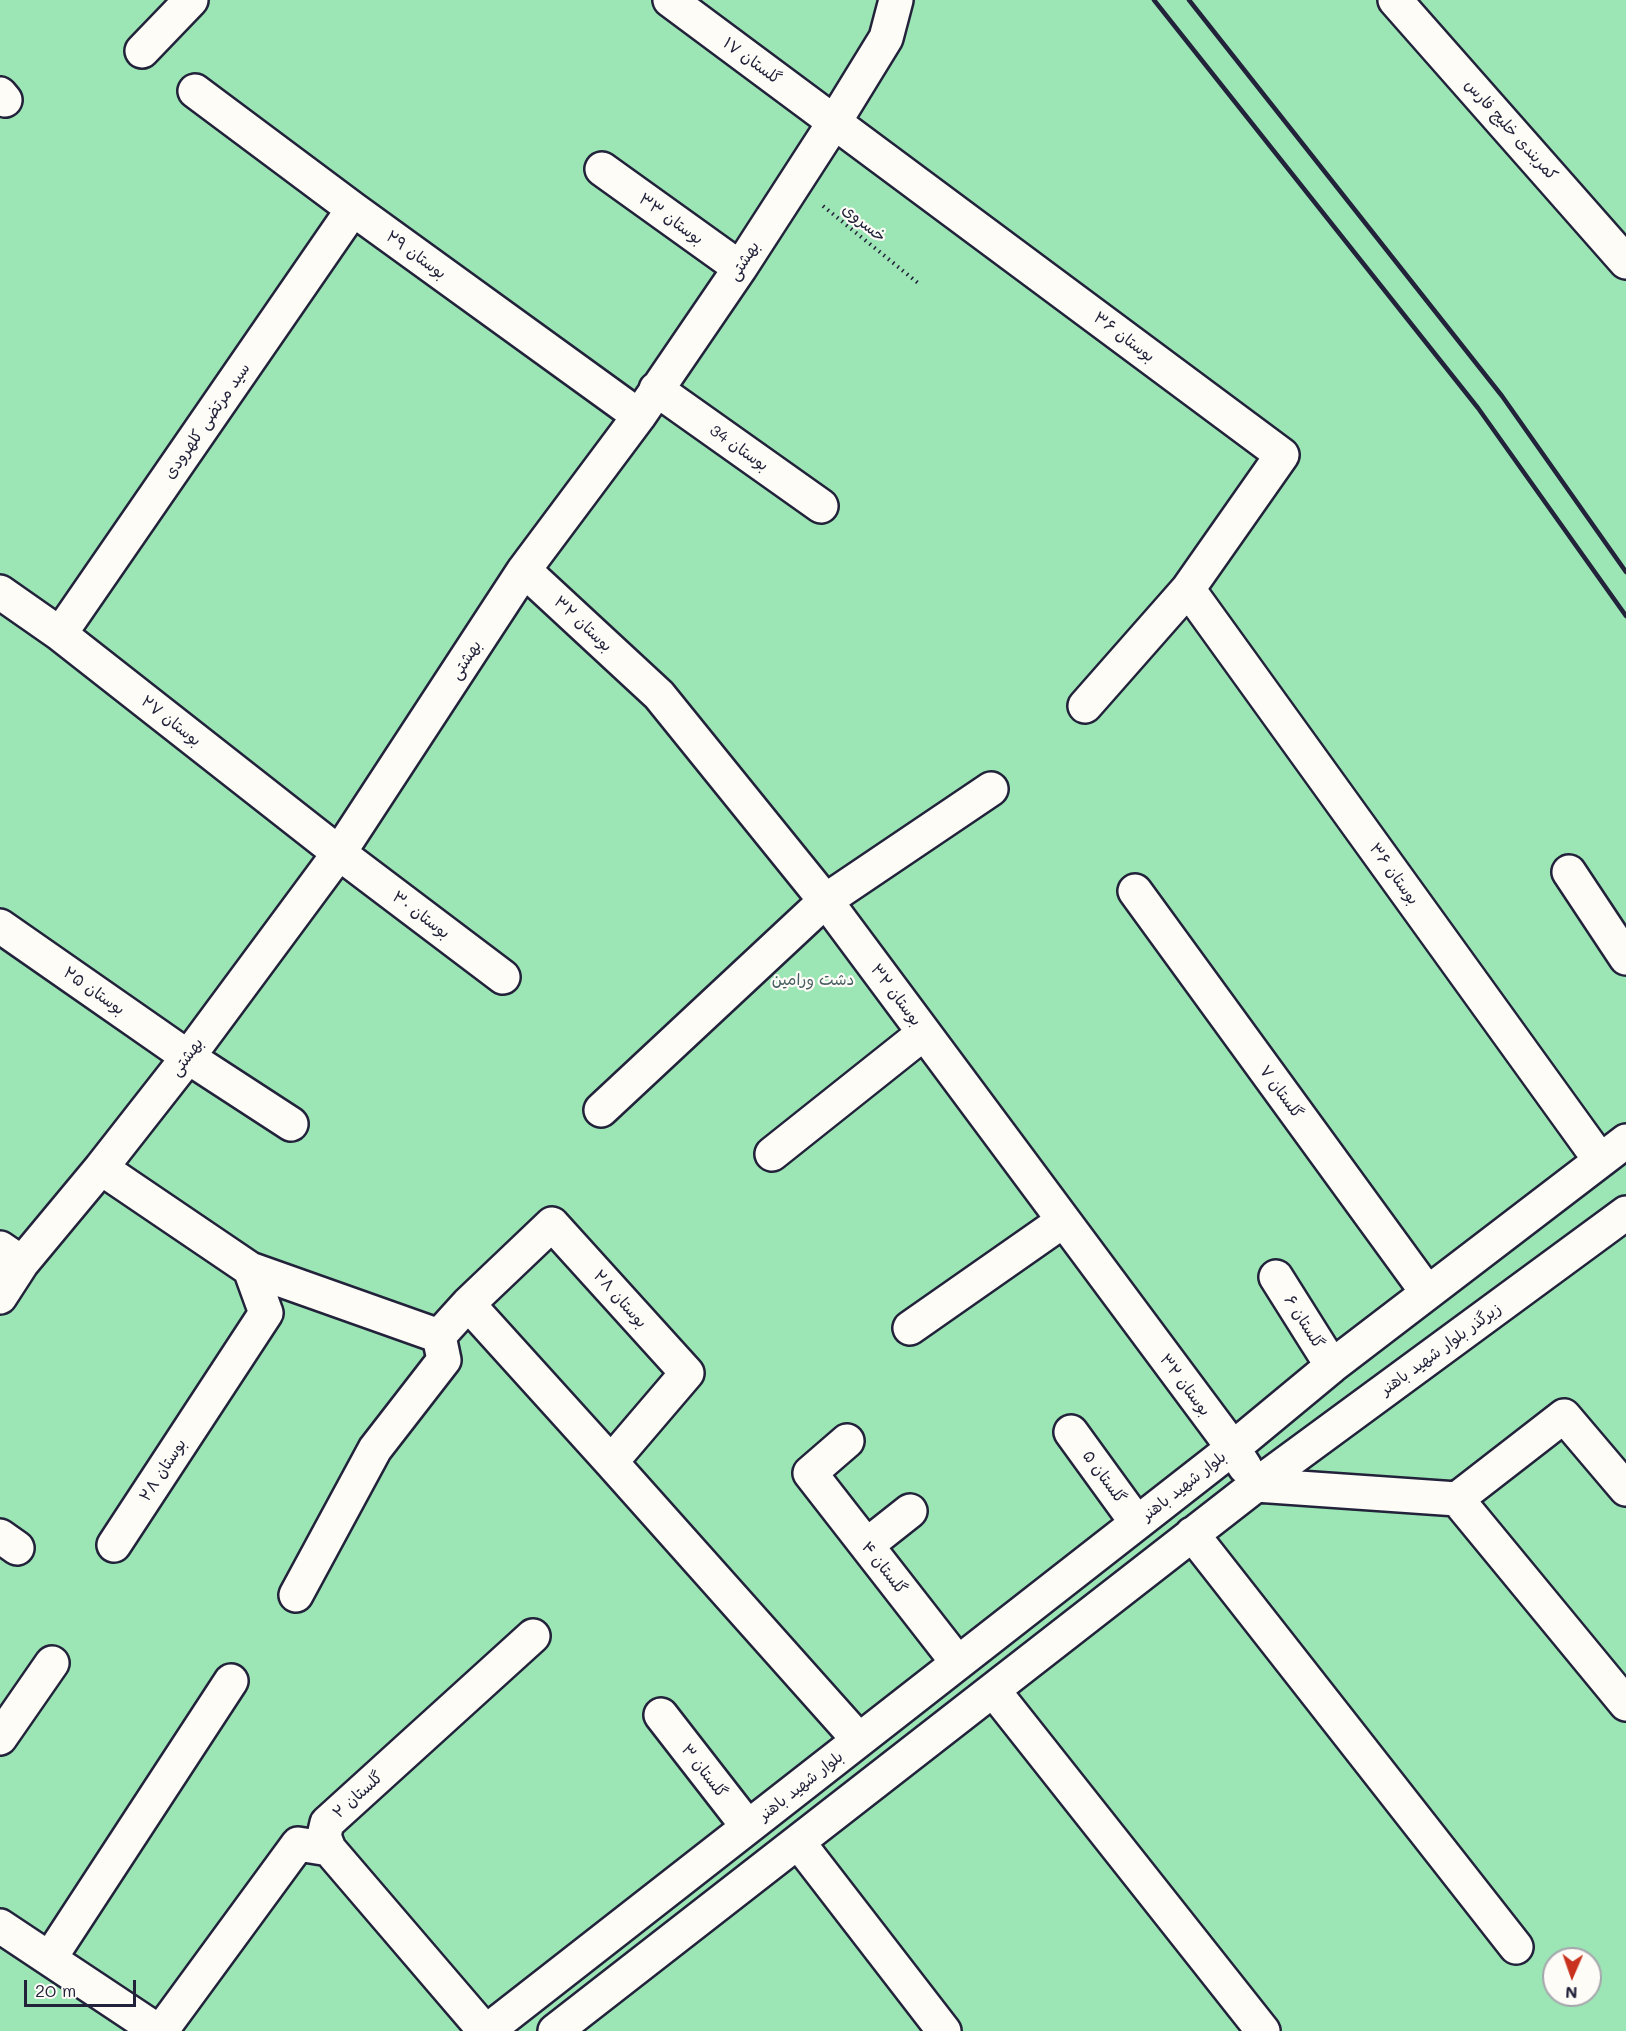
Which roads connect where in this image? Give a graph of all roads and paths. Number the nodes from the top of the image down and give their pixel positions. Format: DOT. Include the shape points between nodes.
graph roads {
  1 [pos="191,0"];
  2 [pos="670,0"];
  3 [pos="896,0"];
  4 [pos="1395,0"];
  5 [pos="142,51"];
  6 [pos="195,91"];
  7 [pos="835,121"];
  8 [pos="602,169"];
  9 [pos="794,183"];
  10 [pos="353,209"];
  11 [pos="1626,262"];
  12 [pos="740,268"];
  13 [pos="918,283"];
  14 [pos="648,403"];
  15 [pos="821,506"];
  16 [pos="524,570"];
  17 [pos="1188,589"];
  18 [pos="0,592"];
  19 [pos="60,634"];
  20 [pos="1085,706"];
  21 [pos="991,789"];
  22 [pos="339,853"];
  23 [pos="1569,872"];
  24 [pos="1135,891"];
  25 [pos="825,901"];
  26 [pos="0,926"];
  27 [pos="1626,958"];
  28 [pos="503,977"];
  29 [pos="924,1033"];
  30 [pos="188,1057"];
  31 [pos="601,1110"];
  32 [pos="291,1124"];
  33 [pos="1626,1141"];
  34 [pos="772,1154"];
  35 [pos="1600,1160"];
  36 [pos="101,1168"];
  37 [pos="1626,1213"];
  38 [pos="1063,1221"];
  39 [pos="11,1256"];
  40 [pos="250,1269"];
  41 [pos="1276,1277"];
  42 [pos="1427,1293"];
  43 [pos="0,1297"];
  44 [pos="468,1304"];
  45 [pos="910,1328"];
  46 [pos="439,1336"];
  47 [pos="1332,1366"];
  48 [pos="1071,1432"];
  49 [pos="847,1441"];
  50 [pos="1233,1448"];
  51 [pos="611,1462"];
  52 [pos="1256,1485"];
  53 [pos="1626,1489"];
  54 [pos="1457,1499"];
  55 [pos="910,1511"];
  56 [pos="1137,1523"];
  57 [pos="1192,1534"];
  58 [pos="114,1545"];
  59 [pos="867,1545"];
  60 [pos="296,1595"];
  61 [pos="533,1636"];
  62 [pos="52,1663"];
  63 [pos="958,1663"];
  64 [pos="231,1681"];
  65 [pos="993,1690"];
  66 [pos="1626,1704"];
  67 [pos="661,1715"];
  68 [pos="0,1738"];
  69 [pos="860,1740"];
  70 [pos="748,1827"];
  71 [pos="798,1842"];
  72 [pos="329,1849"];
  73 [pos="0,1926"];
  74 [pos="1516,1947"];
  75 [pos="50,1958"];
  76 [pos="575,2025"];
  77 [pos="159,2031"];
  78 [pos="486,2031"];
  79 [pos="944,2031"];
  80 [pos="1263,2031"];
  1 -- 5 [label="street"];
  2 -- 7 [label="street, گلستان ۱۷"];
  3 -- 7 [label="street, بهشتی" via="886,38"];
  4 -- 11 [label="street, کمربندی خلیج فارس"];
  6 -- 10 [label="street, بوستان ۲۹"];
  7 -- 9 [label="street, بهشتی"];
  7 -- 17 [label="street, بوستان ۳۶" via="1282,455"];
  8 -- 12 [label="street, بوستان ۳۳"];
  9 -- 12 [label="street, بهشتی"];
  9 -- 13 [label="path, خسروی"];
  10 -- 14 [label="street, بوستان ۲۹"];
  10 -- 19 [label="street, سید مرتضی کلهرودی"];
  12 -- 14 [label="street, بهشتی"];
  14 -- 15 [label="street, بوستان 34"];
  14 -- 16 [label="street, بهشتی"];
  16 -- 22 [label="street, بهشتی"];
  16 -- 25 [label="street, بوستان ۳۲" via="659,695"];
  17 -- 20 [label="street, بوستان ۳۶"];
  17 -- 35 [label="street, بوستان ۳۶"];
  18 -- 19 [label="street, بوستان ۲۷"];
  19 -- 22 [label="street, بوستان ۲۷"];
  21 -- 25 [label="street"];
  22 -- 28 [label="street, بوستان ۳۰"];
  22 -- 30 [label="street, بهشتی"];
  23 -- 27 [label="street"];
  24 -- 42 [label="street, گلستان ۷"];
  25 -- 29 [label="street, بوستان ۳۲"];
  25 -- 31 [label="street"];
  26 -- 30 [label="street, بوستان ۲۵"];
  29 -- 34 [label="street"];
  29 -- 38 [label="street, بوستان ۳۲"];
  30 -- 32 [label="street, بوستان ۲۵"];
  30 -- 36 [label="street, بهشتی"];
  33 -- 35 [label="street"];
  35 -- 42 [label="street"];
  36 -- 39 [label="street, بهشتی"];
  36 -- 40 [label="street"];
  37 -- 52 [label="street, زیرگذر بلوار شهید باهنر"];
  38 -- 45 [label="street"];
  38 -- 50 [label="street, بوستان ۳۲"];
  39 -- 43 [label="street, بهشتی"];
  40 -- 46 [label="street"];
  40 -- 58 [label="street, بوستان ۲۸" via="266,1313"];
  41 -- 47 [label="street, گلستان ۶"];
  42 -- 47 [label="street"];
  44 -- 46 [label="street, بوستان ۲۸"];
  44 -- 51 [label="street"];
  44 -- 51 [label="street, بوستان ۲۸" via="552,1224 687,1373"];
  46 -- 60 [label="street" via="444,1360 375,1449"];
  47 -- 50 [label="street"];
  48 -- 56 [label="street, گلستان ۵"];
  49 -- 59 [label="street, گلستان ۴" via="810,1473"];
  50 -- 52 [label="street, بلوار شهید باهنر"];
  50 -- 56 [label="street, بلوار شهید باهنر"];
  51 -- 69 [label="street"];
  52 -- 54 [label="street"];
  52 -- 57 [label="street"];
  53 -- 54 [label="street" via="1564,1416"];
  54 -- 66 [label="street"];
  55 -- 59 [label="street"];
  56 -- 63 [label="street, بلوار شهید باهنر"];
  57 -- 65 [label="street"];
  57 -- 74 [label="street"];
  59 -- 63 [label="street, گلستان ۴"];
  61 -- 72 [label="street, گلستان ۲" via="327,1823 324,1836"];
  62 -- 68 [label="street"];
  63 -- 69 [label="street, بلوار شهید باهنر"];
  64 -- 75 [label="street"];
  65 -- 71 [label="street"];
  65 -- 80 [label="street"];
  67 -- 70 [label="street, گلستان ۳"];
  69 -- 70 [label="street, بلوار شهید باهنر"];
  70 -- 78 [label="street, بلوار شهید باهنر"];
  71 -- 76 [label="street"];
  71 -- 79 [label="street"];
  72 -- 77 [label="street" via="298,1844"];
  72 -- 78 [label="street"];
  73 -- 75 [label="street"];
  75 -- 77 [label="street"];
}
